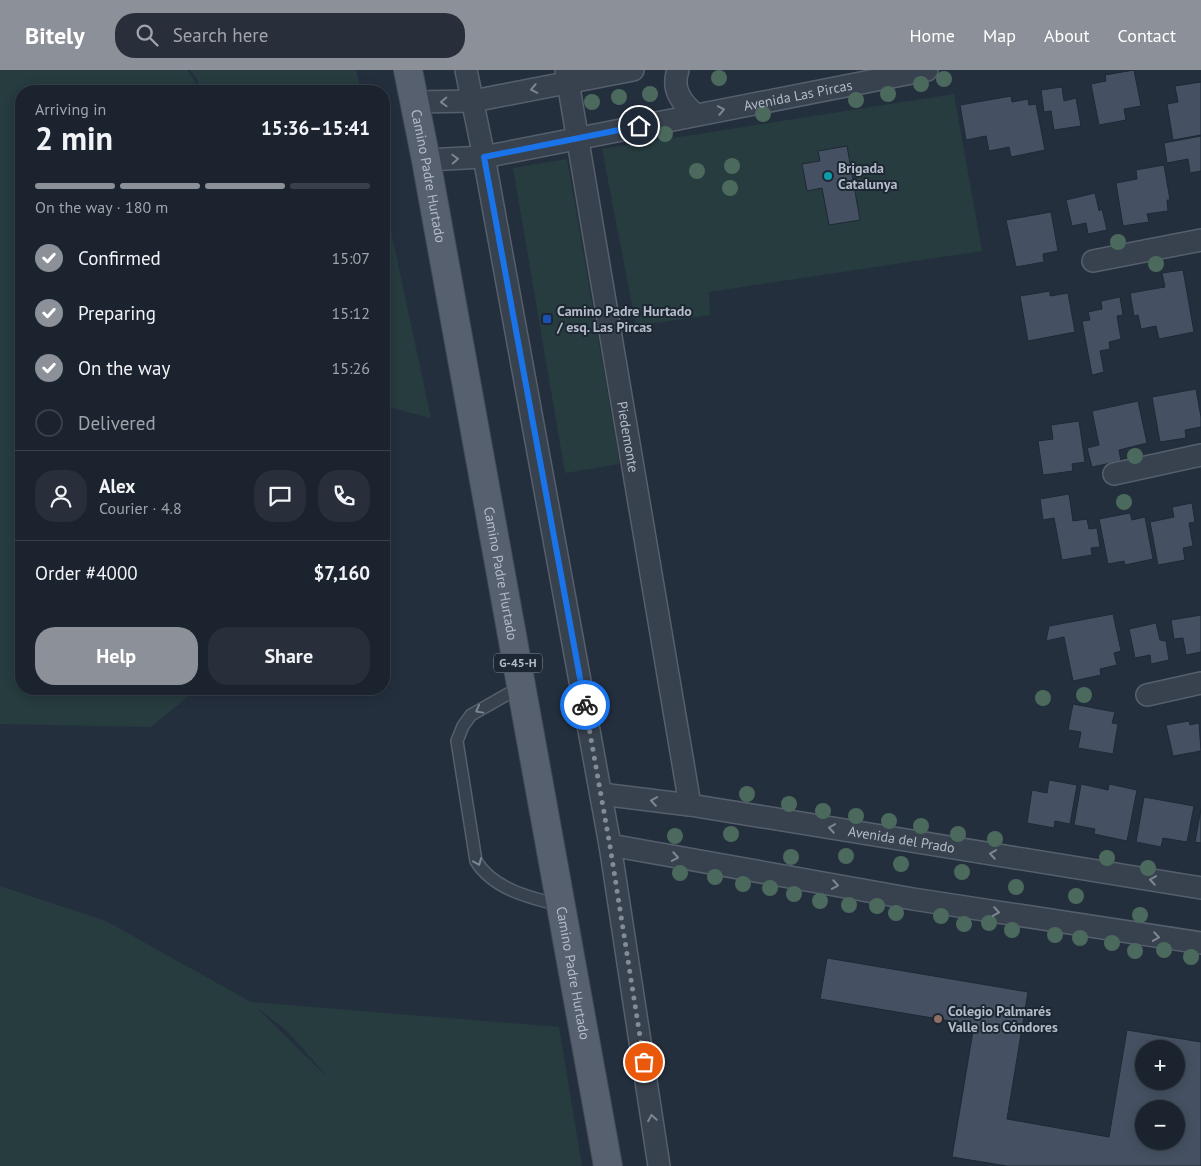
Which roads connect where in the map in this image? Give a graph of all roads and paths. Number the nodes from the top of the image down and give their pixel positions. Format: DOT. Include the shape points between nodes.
graph roads {
  1 [pos="408,70"];
  2 [pos="466,70"];
  3 [pos="633,70"];
  4 [pos="678,70"];
  5 [pos="928,70"];
  6 [pos="567,76"];
  7 [pos="472,101"];
  8 [pos="415,102"];
  9 [pos="696,115"];
  10 [pos="578,138"];
  11 [pos="484,157"];
  12 [pos="426,160"];
  13 [pos="1201,240"];
  14 [pos="1093,261"];
  15 [pos="1201,456"];
  16 [pos="1114,474"];
  17 [pos="1201,684"];
  18 [pos="522,686"];
  19 [pos="1147,695"];
  20 [pos="601,794"];
  21 [pos="690,805"];
  22 [pos="610,846"];
  23 [pos="1201,888"];
  24 [pos="562,905"];
  25 [pos="1201,944"];
  26 [pos="608,1166"];
  27 [pos="659,1166"];
  1 -- 8 [label="main road, Camino Padre Hurtado / G-45-H"];
  2 -- 7 [label="street"];
  3 -- 6 [label="street"];
  4 -- 9 [label="street" via="679,96"];
  9 -- 5 [label="street, Avenida Las Pircas, one-way"];
  6 -- 7 [label="street, one-way"];
  6 -- 10 [label="street, Piedemonte"];
  7 -- 8 [label="street, one-way"];
  7 -- 11 [label="street"];
  8 -- 12 [label="main road, Camino Padre Hurtado / G-45-H"];
  9 -- 10 [label="street, Avenida Las Pircas"];
  10 -- 11 [label="street, Avenida Las Pircas"];
  10 -- 21 [label="street, Piedemonte"];
  12 -- 11 [label="street, Avenida Las Pircas, one-way"];
  11 -- 20 [label="street"];
  12 -- 18 [label="main road, Camino Padre Hurtado / G-45-H"];
  13 -- 14 [label="street"];
  15 -- 16 [label="street"];
  17 -- 19 [label="street"];
  18 -- 24 [label="main road, Camino Padre Hurtado / G-45-H"];
  18 -- 24 [label="lane, one-way" via="471,715 457,741 476,861 494,882 533,899"];
  21 -- 20 [label="street, Avenida del Prado, one-way"];
  20 -- 22 [label="street"];
  23 -- 21 [label="street, Avenida del Prado, one-way"];
  22 -- 25 [label="street, one-way" via="913,899"];
  27 -- 22 [label="street, one-way"];
  24 -- 26 [label="main road, Camino Padre Hurtado / G-45-H"];
}
